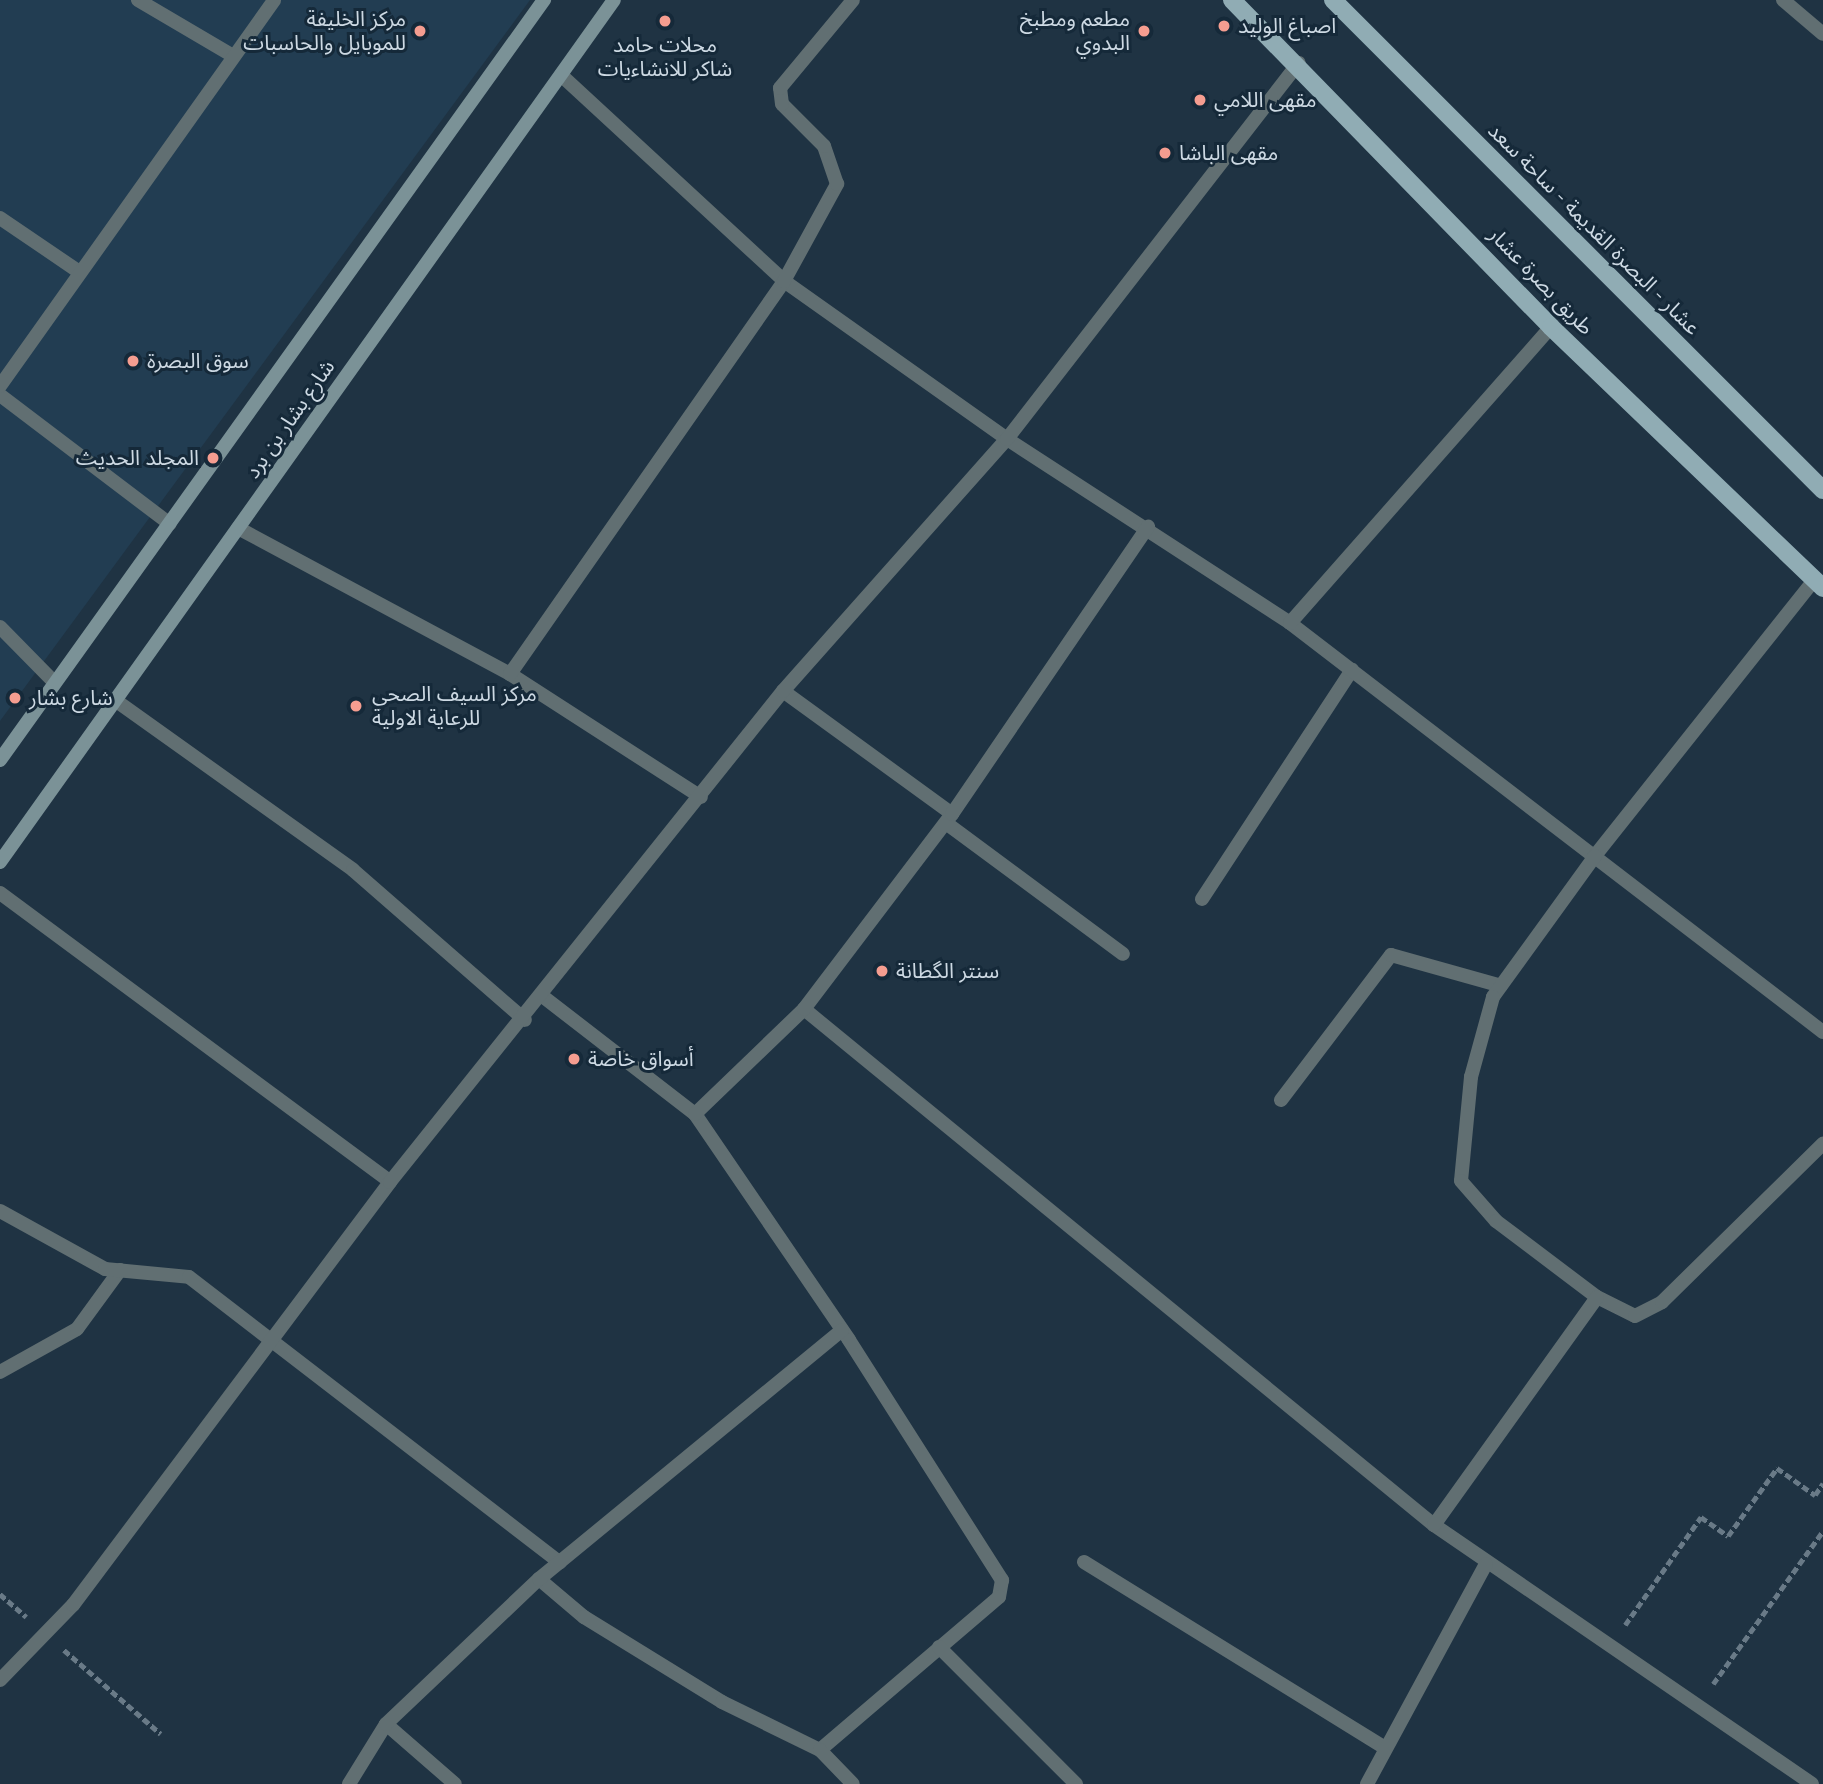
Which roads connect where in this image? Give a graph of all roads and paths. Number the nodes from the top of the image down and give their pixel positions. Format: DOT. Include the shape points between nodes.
graph roads {
  1 [pos="138,0"];
  2 [pos="274,0"];
  3 [pos="544,0"];
  4 [pos="614,0"];
  5 [pos="853,0"];
  6 [pos="1232,0"];
  7 [pos="1333,0"];
  8 [pos="1783,0"];
  9 [pos="1823,34"];
  10 [pos="233,56"];
  11 [pos="1299,63"];
  12 [pos="561,75"];
  13 [pos="0,218"];
  14 [pos="78,271"];
  15 [pos="784,281"];
  16 [pos="1551,327"];
  17 [pos="0,386"];
  18 [pos="0,395"];
  19 [pos="1007,439"];
  20 [pos="1823,491"];
  21 [pos="170,524"];
  22 [pos="1148,527"];
  23 [pos="238,528"];
  24 [pos="1819,583"];
  25 [pos="1290,623"];
  26 [pos="0,627"];
  27 [pos="1352,670"];
  28 [pos="510,674"];
  29 [pos="55,683"];
  30 [pos="783,691"];
  31 [pos="115,700"];
  32 [pos="0,761"];
  33 [pos="701,797"];
  34 [pos="949,818"];
  35 [pos="1595,856"];
  36 [pos="0,862"];
  37 [pos="0,893"];
  38 [pos="1202,899"];
  39 [pos="1123,954"];
  40 [pos="1501,986"];
  41 [pos="541,995"];
  42 [pos="804,1009"];
  43 [pos="525,1020"];
  44 [pos="1823,1032"];
  45 [pos="1282,1100"];
  46 [pos="695,1114"];
  47 [pos="1823,1144"];
  48 [pos="390,1182"];
  49 [pos="0,1211"];
  50 [pos="120,1270"];
  51 [pos="1598,1297"];
  52 [pos="842,1330"];
  53 [pos="270,1336"];
  54 [pos="0,1372"];
  55 [pos="1823,1483"];
  56 [pos="1434,1525"];
  57 [pos="1823,1531"];
  58 [pos="1084,1562"];
  59 [pos="560,1563"];
  60 [pos="1486,1564"];
  61 [pos="539,1579"];
  62 [pos="0,1594"];
  63 [pos="46,1634"];
  64 [pos="1611,1644"];
  65 [pos="939,1647"];
  66 [pos="0,1680"];
  67 [pos="1699,1705"];
  68 [pos="386,1724"];
  69 [pos="161,1734"];
  70 [pos="1385,1748"];
  71 [pos="820,1749"];
  72 [pos="349,1784"];
  73 [pos="455,1784"];
  74 [pos="853,1784"];
  75 [pos="1076,1784"];
  76 [pos="1367,1784"];
  77 [pos="1812,1784"];
  1 -- 10 [label="street"];
  2 -- 10 [label="street"];
  3 -- 21 [label="main road, شارع بشار بن برد"];
  4 -- 12 [label="main road, شارع بشار بن برد"];
  5 -- 15 [label="street" via="780,88 782,104 824,146 837,184"];
  6 -- 11 [label="main road, طريق بصرة عشار"];
  7 -- 20 [label="main road, عشار - البصرة القديمة - ساحة سعد"];
  8 -- 9 [label="street"];
  10 -- 14 [label="street"];
  11 -- 16 [label="main road, طريق بصرة عشار"];
  11 -- 19 [label="street"];
  12 -- 15 [label="street"];
  12 -- 23 [label="main road, شارع بشار بن برد"];
  13 -- 14 [label="street"];
  14 -- 17 [label="street"];
  15 -- 19 [label="street"];
  15 -- 28 [label="street"];
  16 -- 24 [label="main road, طريق بصرة عشار"];
  16 -- 25 [label="street"];
  18 -- 21 [label="street"];
  19 -- 22 [label="street"];
  19 -- 30 [label="street"];
  21 -- 29 [label="main road, شارع بشار بن برد"];
  22 -- 25 [label="street"];
  22 -- 34 [label="street"];
  23 -- 28 [label="street"];
  23 -- 31 [label="main road, شارع بشار بن برد"];
  24 -- 35 [label="street"];
  25 -- 27 [label="street"];
  26 -- 29 [label="street"];
  27 -- 35 [label="street"];
  27 -- 38 [label="street"];
  28 -- 33 [label="street"];
  29 -- 32 [label="main road, شارع بشار بن برد"];
  30 -- 33 [label="street"];
  30 -- 34 [label="street"];
  31 -- 36 [label="main road, شارع بشار بن برد"];
  31 -- 43 [label="street" via="353,870"];
  33 -- 41 [label="street"];
  34 -- 39 [label="street"];
  34 -- 42 [label="street"];
  35 -- 40 [label="street"];
  35 -- 44 [label="street"];
  37 -- 48 [label="street"];
  40 -- 45 [label="street" via="1391,955"];
  40 -- 51 [label="street" via="1471,1077 1461,1181 1496,1221"];
  41 -- 43 [label="street"];
  41 -- 46 [label="street"];
  42 -- 46 [label="street"];
  42 -- 56 [label="street"];
  43 -- 48 [label="street"];
  46 -- 52 [label="street"];
  47 -- 51 [label="street" via="1662,1302 1635,1316"];
  48 -- 53 [label="street"];
  49 -- 50 [label="street" via="54,1247"];
  50 -- 53 [label="street" via="189,1277"];
  50 -- 54 [label="street" via="78,1329"];
  51 -- 56 [label="street"];
  52 -- 59 [label="street"];
  52 -- 65 [label="street" via="1002,1580 999,1597"];
  53 -- 59 [label="street"];
  53 -- 63 [label="street"];
  55 -- 64 [label="path" via="1815,1495 1777,1468 1728,1536 1701,1517"];
  56 -- 60 [label="street"];
  57 -- 67 [label="path"];
  58 -- 70 [label="street"];
  59 -- 61 [label="street"];
  60 -- 64 [label="street"];
  60 -- 70 [label="street"];
  61 -- 68 [label="street"];
  61 -- 71 [label="street" via="584,1617 722,1702"];
  62 -- 63 [label="path"];
  63 -- 66 [label="street"];
  63 -- 69 [label="path"];
  64 -- 67 [label="street"];
  65 -- 71 [label="street"];
  65 -- 75 [label="street"];
  67 -- 77 [label="street"];
  68 -- 72 [label="street"];
  68 -- 73 [label="street"];
  70 -- 76 [label="street"];
  71 -- 74 [label="street"];
}
